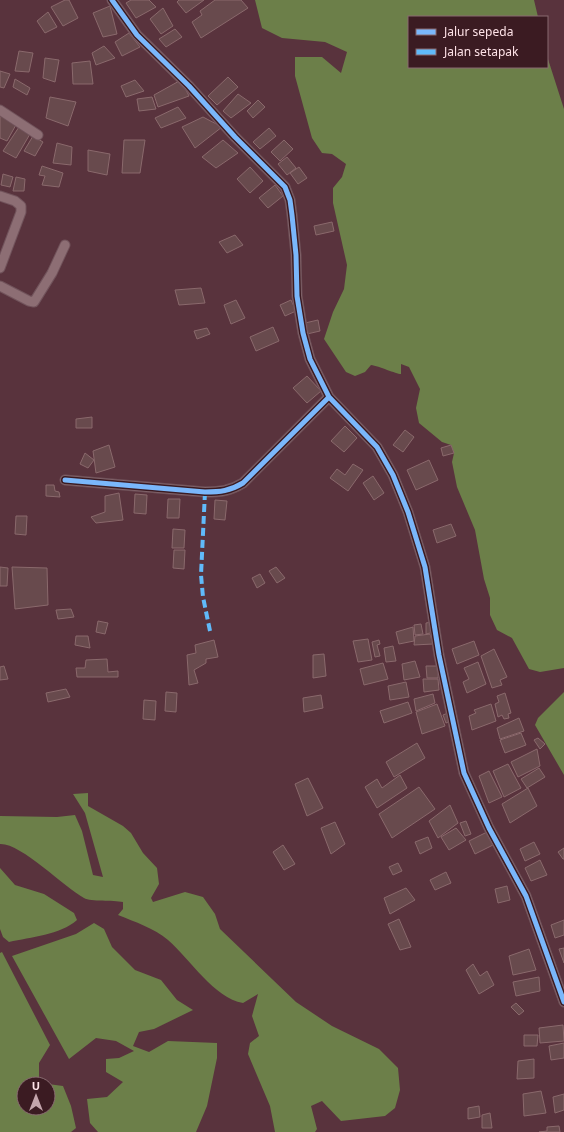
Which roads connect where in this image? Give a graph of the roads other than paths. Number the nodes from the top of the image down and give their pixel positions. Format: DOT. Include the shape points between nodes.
graph roads {
  1 [pos="112,0"];
  2 [pos="0,110"];
  3 [pos="38,135"];
  4 [pos="0,196"];
  5 [pos="65,245"];
  6 [pos="0,268"];
  7 [pos="0,286"];
  8 [pos="329,397"];
  9 [pos="66,480"];
  10 [pos="564,1002"];
  1 -- 8 [label="street" via="137,35 285,187 290,200 297,296 303,333 310,359"];
  2 -- 3 [label="street"];
  4 -- 6 [label="street" via="21,206"];
  5 -- 7 [label="street" via="34,302"];
  8 -- 9 [label="street" via="243,483 223,492"];
  8 -- 10 [label="street" via="377,447 408,512 425,567 439,655 462,767 489,828 526,896"];
}
